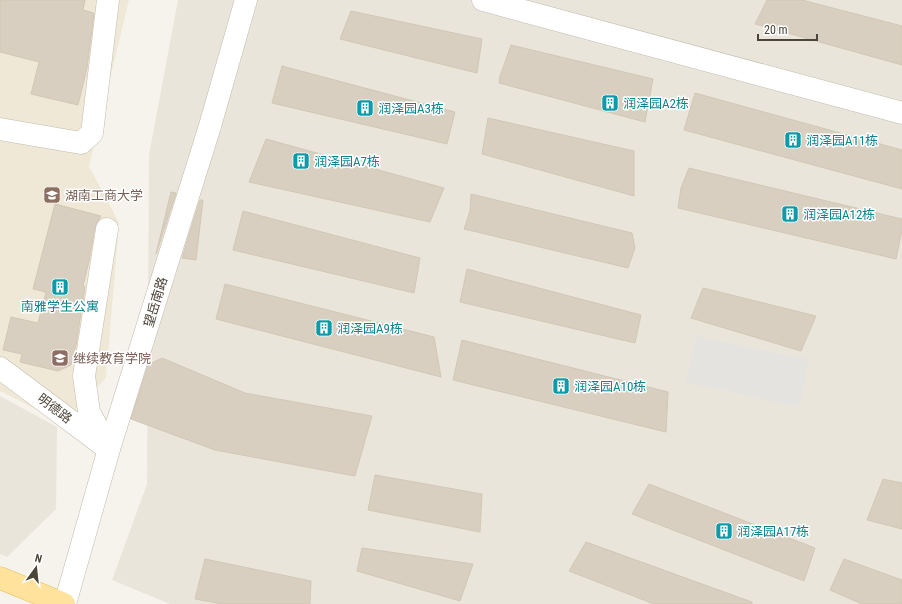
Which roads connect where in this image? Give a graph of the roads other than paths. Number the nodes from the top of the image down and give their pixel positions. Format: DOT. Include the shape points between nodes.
graph roads {
  1 [pos="108,0"];
  2 [pos="246,0"];
  3 [pos="482,0"];
  4 [pos="902,113"];
  5 [pos="0,128"];
  6 [pos="107,229"];
  7 [pos="0,368"];
  8 [pos="109,449"];
  9 [pos="0,578"];
  10 [pos="64,604"];
  1 -- 5 [label="street" via="92,133 81,143"];
  2 -- 8 [label="street, 望岳南路" via="210,126"];
  3 -- 4 [label="street"];
  6 -- 8 [label="street" via="84,376 89,412"];
  7 -- 8 [label="street, 明德路"];
  8 -- 10 [label="street, 望岳南路"];
  9 -- 10 [label="main road"];
}
